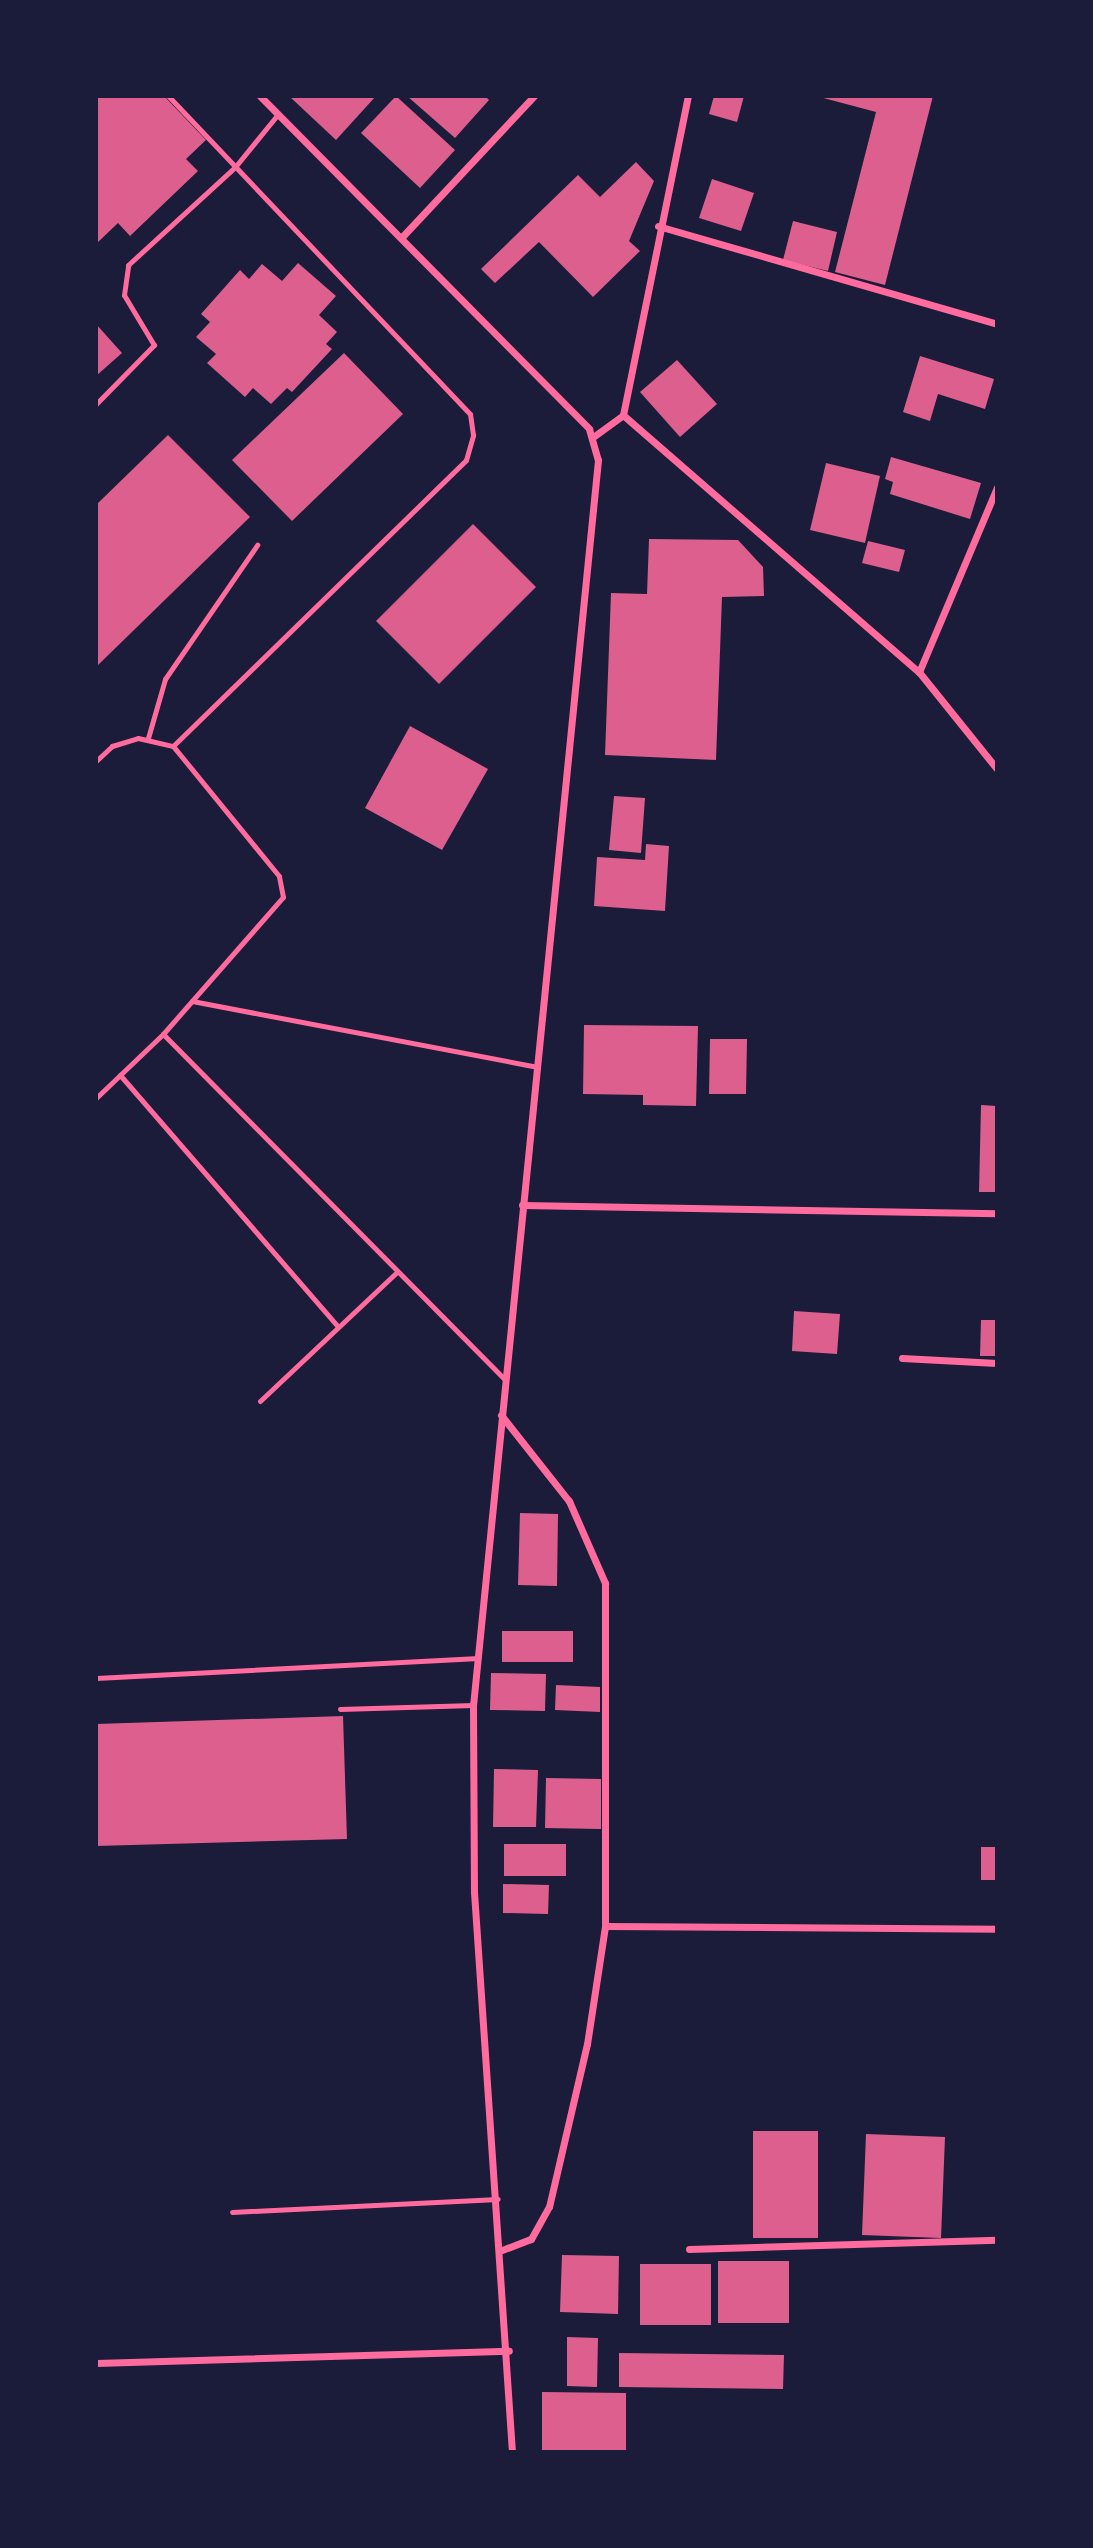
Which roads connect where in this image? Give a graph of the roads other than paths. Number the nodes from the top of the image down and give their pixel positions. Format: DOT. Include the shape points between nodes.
graph roads {
  1 [pos="168,96"];
  2 [pos="260,96"];
  3 [pos="534,96"];
  4 [pos="688,96"];
  5 [pos="278,114"];
  6 [pos="235,167"];
  7 [pos="658,226"];
  8 [pos="401,238"];
  9 [pos="997,324"];
  10 [pos="96,404"];
  11 [pos="623,415"];
  12 [pos="593,437"];
  13 [pos="997,487"];
  14 [pos="257,545"];
  15 [pos="919,672"];
  16 [pos="148,738"];
  17 [pos="173,746"];
  18 [pos="96,761"];
  19 [pos="997,769"];
  20 [pos="192,1001"];
  21 [pos="163,1034"];
  22 [pos="538,1067"];
  23 [pos="120,1074"];
  24 [pos="96,1098"];
  25 [pos="522,1205"];
  26 [pos="997,1213"];
  27 [pos="396,1273"];
  28 [pos="338,1327"];
  29 [pos="902,1358"];
  30 [pos="997,1363"];
  31 [pos="504,1379"];
  32 [pos="260,1401"];
  33 [pos="501,1415"];
  34 [pos="478,1658"];
  35 [pos="96,1678"];
  36 [pos="472,1705"];
  37 [pos="340,1709"];
  38 [pos="605,1926"];
  39 [pos="997,1929"];
  40 [pos="498,2199"];
  41 [pos="232,2212"];
  42 [pos="997,2240"];
  43 [pos="689,2249"];
  44 [pos="502,2250"];
  45 [pos="509,2351"];
  46 [pos="96,2363"];
  47 [pos="512,2452"];
  1 -- 6 [label="lane"];
  2 -- 5 [label="street"];
  3 -- 8 [label="street"];
  4 -- 7 [label="street"];
  5 -- 6 [label="lane"];
  5 -- 8 [label="street"];
  6 -- 10 [label="lane" via="128,265 124,295 154,345"];
  6 -- 17 [label="lane" via="470,414 473,435 466,460"];
  7 -- 9 [label="street"];
  7 -- 11 [label="street"];
  8 -- 12 [label="street"];
  11 -- 12 [label="street"];
  11 -- 15 [label="street"];
  12 -- 22 [label="street" via="598,489"];
  13 -- 15 [label="street"];
  14 -- 16 [label="lane" via="164,679"];
  15 -- 19 [label="street"];
  16 -- 17 [label="lane"];
  16 -- 18 [label="lane" via="121,742"];
  17 -- 20 [label="lane" via="284,888 275,909"];
  20 -- 21 [label="lane"];
  20 -- 22 [label="lane"];
  21 -- 23 [label="lane"];
  21 -- 27 [label="lane"];
  22 -- 25 [label="street"];
  23 -- 24 [label="lane"];
  23 -- 28 [label="lane"];
  25 -- 26 [label="street"];
  25 -- 31 [label="street"];
  27 -- 28 [label="lane"];
  27 -- 31 [label="lane"];
  28 -- 32 [label="lane"];
  29 -- 30 [label="street"];
  31 -- 33 [label="street"];
  33 -- 34 [label="street"];
  33 -- 38 [label="street" via="569,1501 605,1583"];
  34 -- 35 [label="lane"];
  34 -- 36 [label="street"];
  36 -- 37 [label="lane"];
  36 -- 40 [label="street" via="474,1892"];
  38 -- 39 [label="street"];
  38 -- 44 [label="street" via="587,2044 549,2207 531,2239"];
  40 -- 41 [label="lane"];
  40 -- 44 [label="street"];
  42 -- 43 [label="street"];
  44 -- 45 [label="street"];
  45 -- 46 [label="street"];
  45 -- 47 [label="street"];
}
